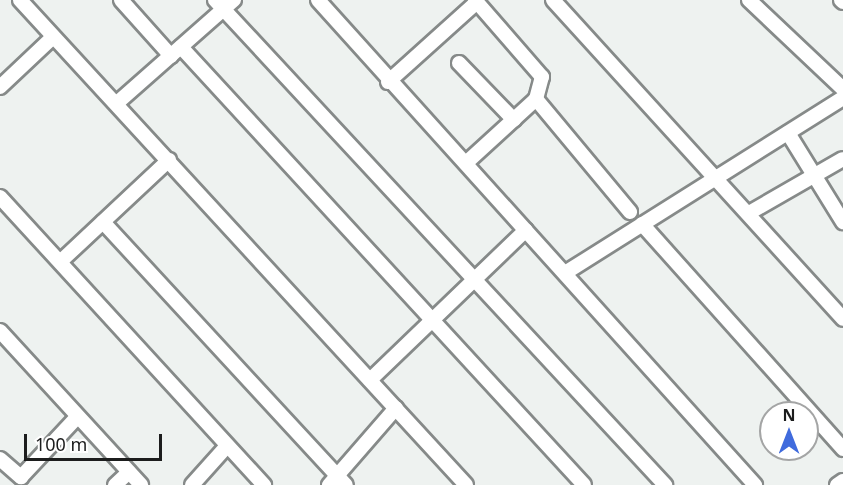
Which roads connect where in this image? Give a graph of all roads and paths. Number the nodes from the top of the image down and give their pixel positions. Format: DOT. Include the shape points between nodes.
graph roads {
  1 [pos="20,0"];
  2 [pos="120,0"];
  3 [pos="318,0"];
  4 [pos="553,0"];
  5 [pos="748,0"];
  6 [pos="476,1"];
  7 [pos="224,3"];
  8 [pos="53,37"];
  9 [pos="176,51"];
  10 [pos="459,63"];
  11 [pos="388,82"];
  12 [pos="0,87"];
  13 [pos="843,89"];
  14 [pos="843,98"];
  15 [pos="536,99"];
  16 [pos="117,103"];
  17 [pos="514,120"];
  18 [pos="788,133"];
  19 [pos="843,159"];
  20 [pos="169,160"];
  21 [pos="466,163"];
  22 [pos="814,176"];
  23 [pos="717,177"];
  24 [pos="0,197"];
  25 [pos="630,212"];
  26 [pos="749,213"];
  27 [pos="103,222"];
  28 [pos="843,222"];
  29 [pos="642,224"];
  30 [pos="526,230"];
  31 [pos="61,261"];
  32 [pos="565,273"];
  33 [pos="476,280"];
  34 [pos="843,319"];
  35 [pos="432,320"];
  36 [pos="0,331"];
  37 [pos="370,380"];
  38 [pos="396,408"];
  39 [pos="78,416"];
  40 [pos="227,446"];
  41 [pos="843,449"];
  42 [pos="0,459"];
  43 [pos="129,472"];
  44 [pos="17,481"];
  45 [pos="338,482"];
  46 [pos="115,485"];
  47 [pos="141,485"];
  48 [pos="192,485"];
  49 [pos="264,485"];
  50 [pos="466,485"];
  51 [pos="584,485"];
  52 [pos="665,485"];
  53 [pos="755,485"];
  1 -- 8 [label="street"];
  2 -- 9 [label="street"];
  3 -- 11 [label="street"];
  4 -- 23 [label="street"];
  5 -- 13 [label="street"];
  6 -- 11 [label="street"];
  6 -- 15 [label="street" via="541,73 542,86"];
  7 -- 9 [label="street"];
  7 -- 33 [label="street"];
  8 -- 12 [label="street"];
  8 -- 16 [label="street"];
  9 -- 16 [label="street"];
  9 -- 35 [label="street"];
  10 -- 17 [label="street"];
  11 -- 21 [label="street"];
  14 -- 18 [label="street"];
  15 -- 17 [label="street"];
  15 -- 25 [label="street"];
  16 -- 20 [label="street"];
  17 -- 21 [label="street"];
  18 -- 22 [label="street"];
  18 -- 23 [label="street"];
  19 -- 22 [label="street"];
  20 -- 27 [label="street"];
  20 -- 37 [label="street"];
  21 -- 30 [label="street"];
  22 -- 26 [label="street"];
  22 -- 28 [label="street"];
  23 -- 26 [label="street"];
  23 -- 29 [label="street"];
  24 -- 31 [label="street"];
  26 -- 34 [label="street"];
  27 -- 31 [label="street"];
  27 -- 45 [label="street"];
  29 -- 32 [label="street"];
  29 -- 41 [label="street"];
  30 -- 32 [label="street"];
  30 -- 33 [label="street"];
  31 -- 40 [label="street"];
  32 -- 53 [label="street"];
  33 -- 35 [label="street"];
  33 -- 52 [label="street"];
  35 -- 37 [label="street"];
  35 -- 51 [label="street"];
  36 -- 39 [label="street"];
  37 -- 38 [label="street"];
  38 -- 45 [label="street"];
  38 -- 50 [label="street"];
  39 -- 43 [label="street"];
  39 -- 44 [label="street"];
  40 -- 48 [label="street"];
  40 -- 49 [label="street"];
  42 -- 44 [label="street"];
  43 -- 46 [label="street"];
  43 -- 47 [label="street"];
}
